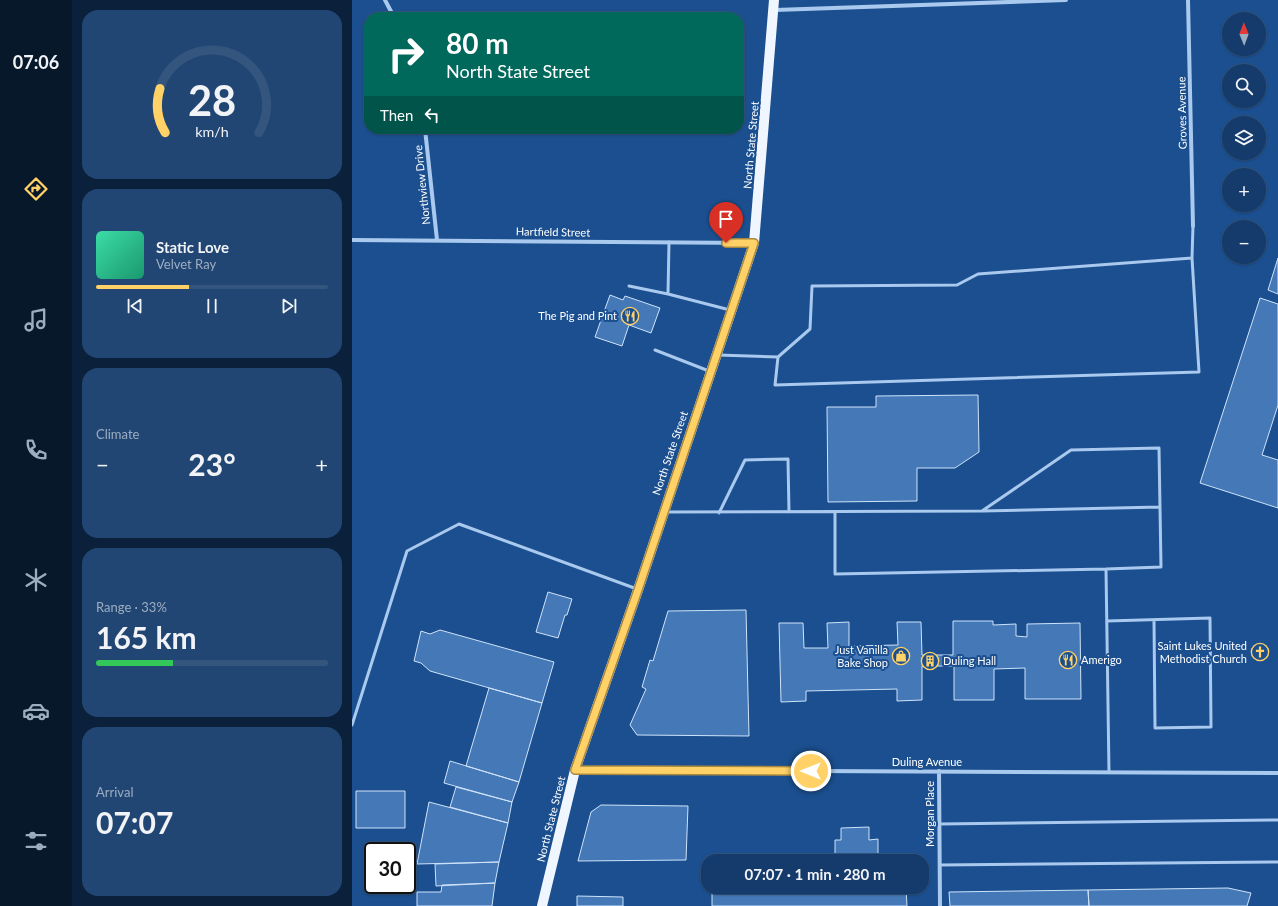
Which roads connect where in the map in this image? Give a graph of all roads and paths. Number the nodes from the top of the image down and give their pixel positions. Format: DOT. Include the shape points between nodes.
graph roads {
  1 [pos="385,0"];
  2 [pos="1066,0"];
  3 [pos="1188,0"];
  4 [pos="774,5"];
  5 [pos="391,12"];
  6 [pos="426,134"];
  7 [pos="1193,226"];
  8 [pos="352,240"];
  9 [pos="437,240"];
  10 [pos="669,242"];
  11 [pos="754,243"];
  12 [pos="1192,258"];
  13 [pos="629,286"];
  14 [pos="668,294"];
  15 [pos="731,310"];
  16 [pos="655,350"];
  17 [pos="716,355"];
  18 [pos="778,357"];
  19 [pos="710,372"];
  20 [pos="1160,507"];
  21 [pos="982,511"];
  22 [pos="663,512"];
  23 [pos="789,512"];
  24 [pos="835,512"];
  25 [pos="719,513"];
  26 [pos="1106,569"];
  27 [pos="638,590"];
  28 [pos="1154,620"];
  29 [pos="1107,621"];
  30 [pos="352,725"];
  31 [pos="575,770"];
  32 [pos="939,771"];
  33 [pos="1109,772"];
  34 [pos="1278,773"];
  35 [pos="1278,820"];
  36 [pos="940,824"];
  37 [pos="1278,862"];
  38 [pos="940,865"];
  39 [pos="542,906"];
  40 [pos="940,906"];
  1 -- 5 [label="street"];
  2 -- 4 [label="street"];
  3 -- 7 [label="street, Groves Avenue"];
  4 -- 11 [label="main road, North State Street"];
  6 -- 9 [label="street, Northview Drive"];
  7 -- 12 [label="lane"];
  8 -- 9 [label="street, Hartfield Street"];
  9 -- 10 [label="street, Hartfield Street"];
  10 -- 11 [label="street, Hartfield Street"];
  10 -- 14 [label="lane"];
  11 -- 15 [label="main road, North State Street"];
  12 -- 18 [label="lane" via="978,274 957,285 812,286 810,330"];
  12 -- 18 [label="lane" via="1199,372 775,385"];
  13 -- 14 [label="lane"];
  14 -- 15 [label="lane"];
  15 -- 17 [label="main road, North State Street"];
  16 -- 19 [label="lane"];
  17 -- 18 [label="lane"];
  17 -- 19 [label="main road, North State Street"];
  19 -- 22 [label="main road, North State Street"];
  20 -- 21 [label="lane"];
  20 -- 21 [label="lane" via="1159,448 1071,450"];
  20 -- 26 [label="lane" via="1161,567"];
  21 -- 24 [label="lane"];
  22 -- 25 [label="lane"];
  22 -- 27 [label="main road, North State Street"];
  23 -- 24 [label="lane"];
  23 -- 25 [label="lane"];
  23 -- 25 [label="lane" via="788,460 745,460"];
  24 -- 26 [label="lane" via="835,574"];
  26 -- 29 [label="lane"];
  27 -- 30 [label="lane" via="459,524 407,551"];
  27 -- 31 [label="main road, North State Street"];
  28 -- 28 [label="lane" via="1210,618 1211,727 1155,728"];
  28 -- 29 [label="lane"];
  29 -- 33 [label="lane"];
  31 -- 32 [label="street, Duling Avenue"];
  31 -- 39 [label="main road, North State Street"];
  32 -- 33 [label="street, Duling Avenue"];
  32 -- 36 [label="street, Morgan Place"];
  33 -- 34 [label="street, Duling Avenue"];
  35 -- 36 [label="lane"];
  36 -- 38 [label="street, Morgan Place"];
  37 -- 38 [label="lane"];
  38 -- 40 [label="street, Morgan Place"];
}
